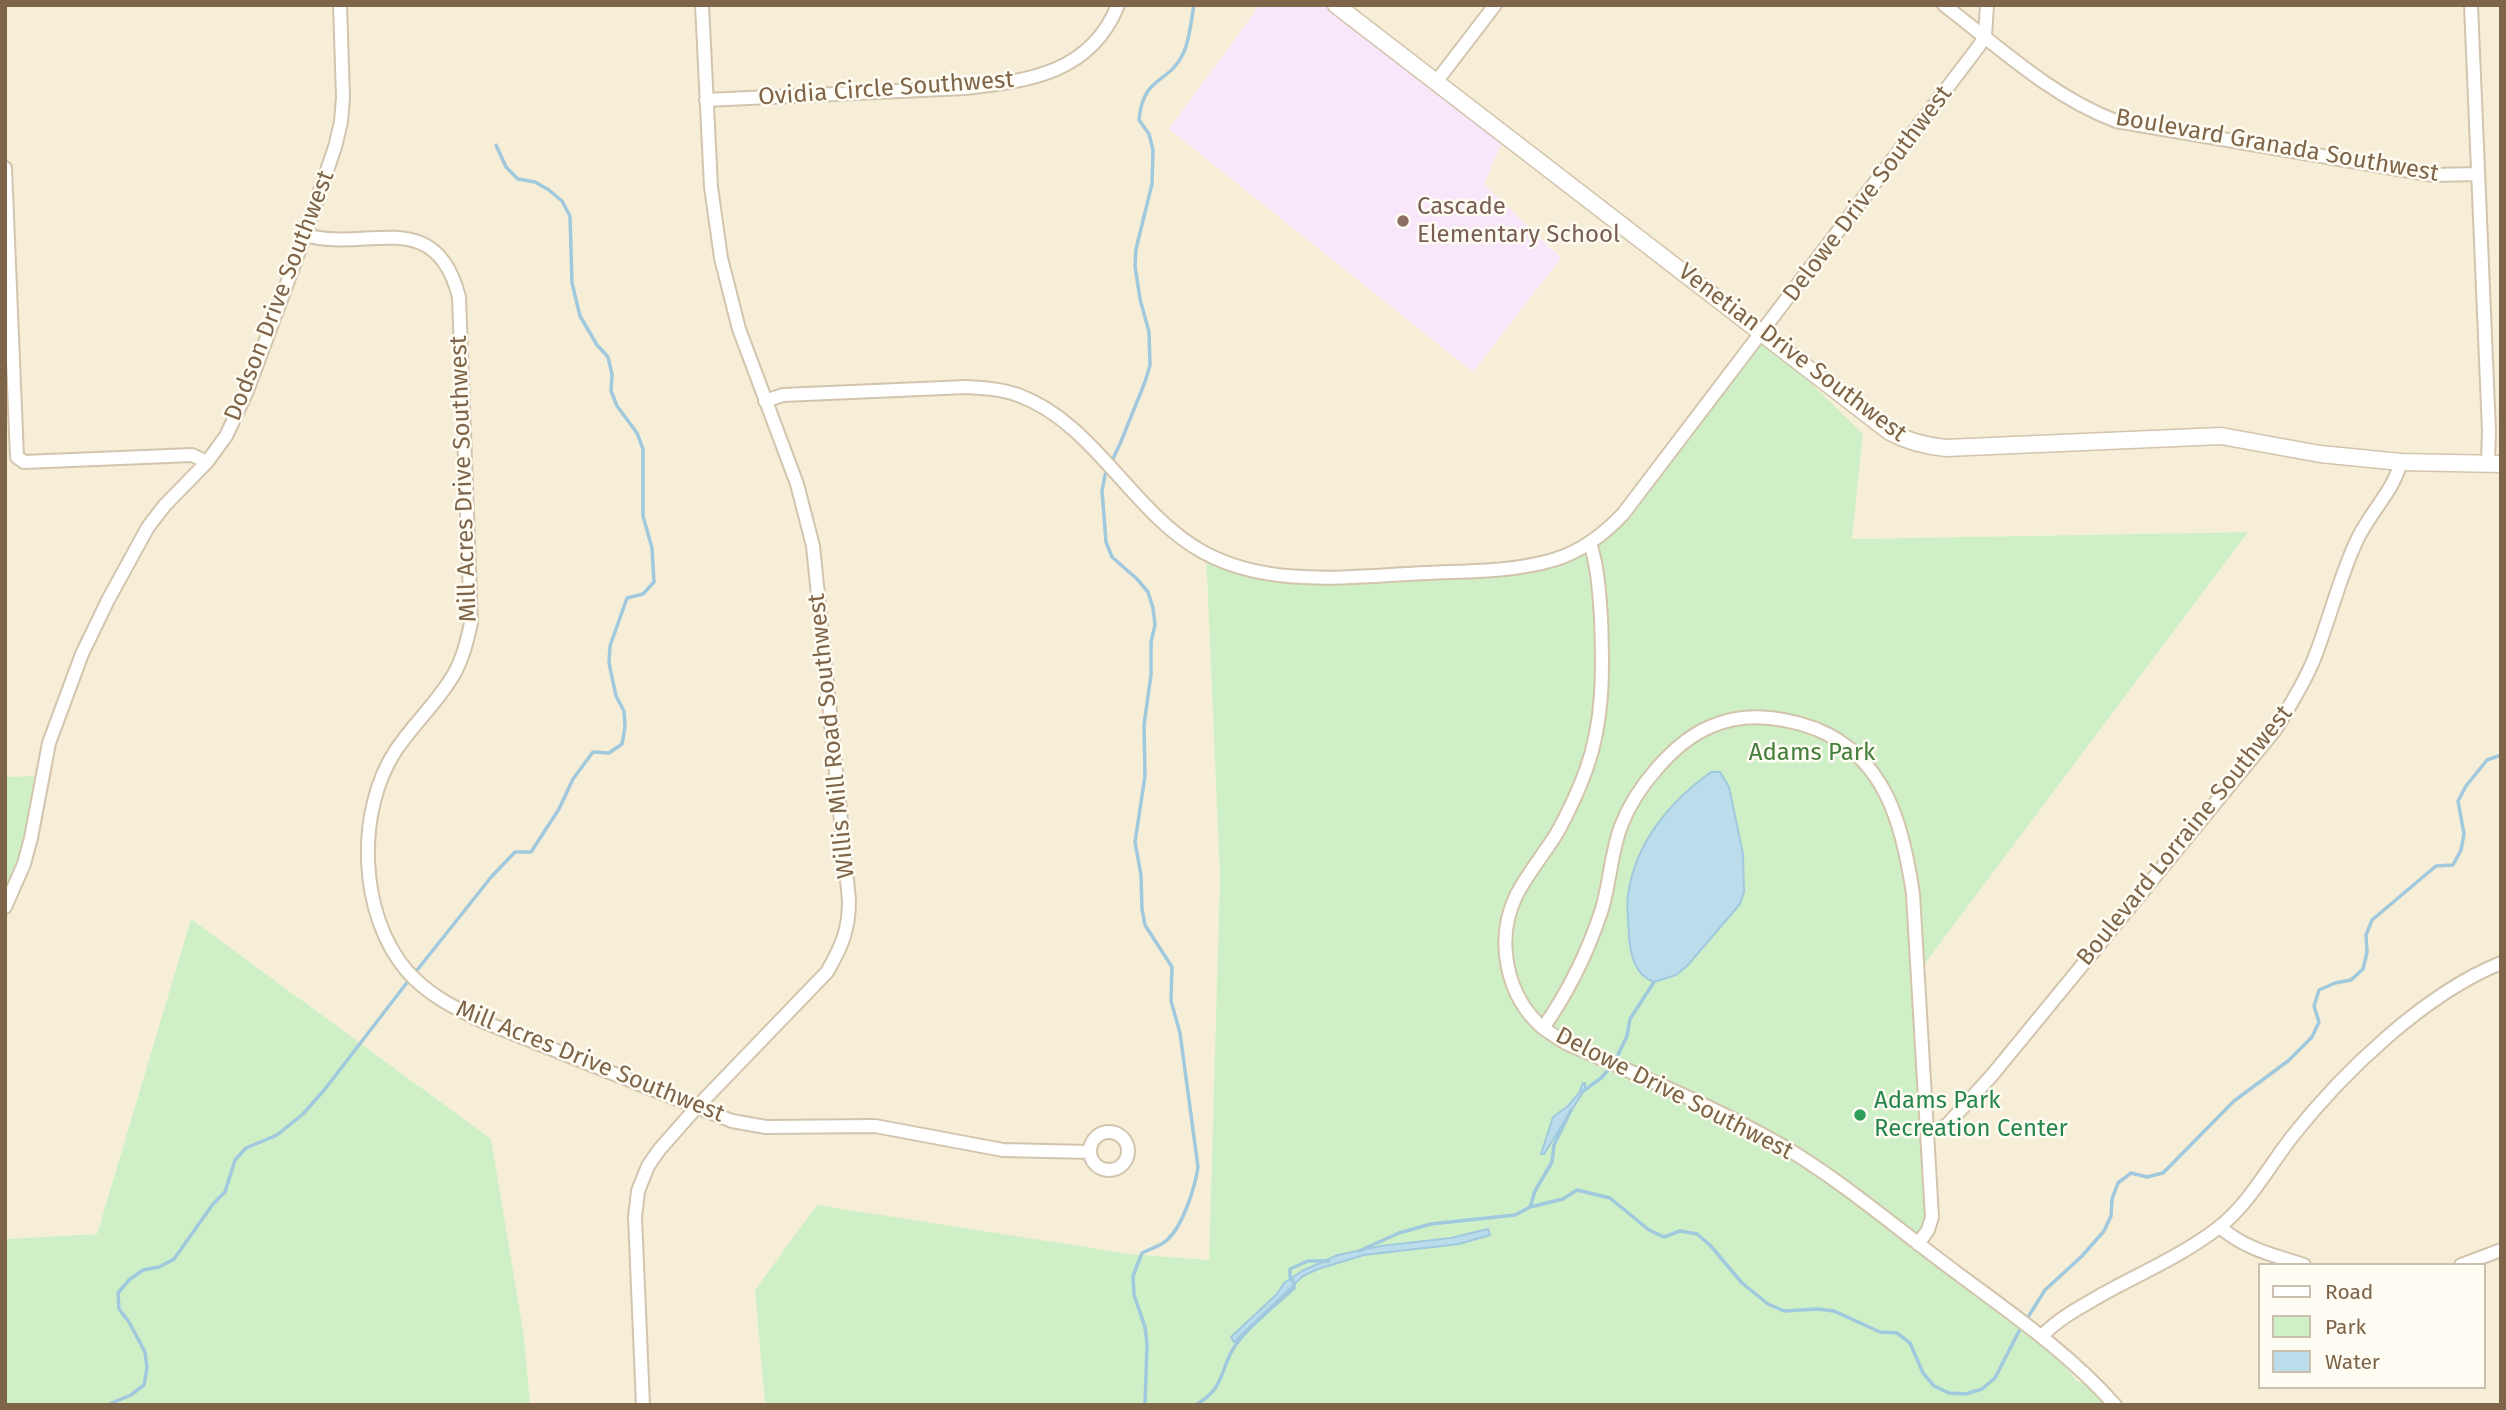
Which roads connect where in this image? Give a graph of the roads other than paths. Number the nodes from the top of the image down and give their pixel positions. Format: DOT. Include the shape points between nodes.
graph roads {
  1 [pos="340,5"];
  2 [pos="702,5"];
  3 [pos="1118,5"];
  4 [pos="1336,5"];
  5 [pos="1495,5"];
  6 [pos="1944,5"];
  7 [pos="1987,5"];
  8 [pos="2470,5"];
  9 [pos="1984,36"];
  10 [pos="1436,82"];
  11 [pos="706,100"];
  12 [pos="5,168"];
  13 [pos="2478,174"];
  14 [pos="305,235"];
  15 [pos="1762,333"];
  16 [pos="765,401"];
  17 [pos="207,462"];
  18 [pos="2401,462"];
  19 [pos="2494,463"];
  20 [pos="1590,543"];
  21 [pos="5,907"];
  22 [pos="2501,963"];
  23 [pos="1543,1028"];
  24 [pos="696,1108"];
  25 [pos="1927,1130"];
  26 [pos="1090,1152"];
  27 [pos="2220,1227"];
  28 [pos="1918,1244"];
  29 [pos="2501,1250"];
  30 [pos="2298,1263"];
  31 [pos="2466,1263"];
  32 [pos="2042,1336"];
  33 [pos="643,1405"];
  34 [pos="2115,1405"];
  1 -- 14 [label="street, Dodson Drive Southwest" via="341,122"];
  2 -- 11 [label="street, Willis Mill Road Southwest"];
  3 -- 11 [label="street, Ovidia Circle Southwest" via="1090,48 1039,76 965,88"];
  4 -- 10 [label="street, Venetian Drive Southwest"];
  5 -- 10 [label="street"];
  6 -- 9 [label="street, Boulevard Granada Southwest"];
  7 -- 9 [label="street, Delowe Drive Southwest"];
  8 -- 13 [label="street"];
  9 -- 13 [label="street, Boulevard Granada Southwest" via="2068,100 2116,121 2433,175"];
  9 -- 15 [label="street, Delowe Drive Southwest"];
  10 -- 15 [label="street, Venetian Drive Southwest"];
  11 -- 16 [label="street, Willis Mill Road Southwest" via="721,258 739,329"];
  12 -- 17 [label="street" via="17,457 24,462 192,455"];
  13 -- 19 [label="street"];
  14 -- 17 [label="street, Dodson Drive Southwest" via="247,391 226,436"];
  14 -- 24 [label="street, Mill Acres Drive Southwest" via="322,240 392,236 417,242 445,264 458,297 471,623 455,672 396,750 375,797 369,831 370,880 383,933 408,972 447,1003"];
  15 -- 18 [label="street, Venetian Drive Southwest" via="1890,432 1924,446 2221,436 2320,454"];
  15 -- 20 [label="street, Delowe Drive Southwest" via="1623,514"];
  16 -- 20 [label="street" via="783,395 966,387 1017,394 1067,423 1182,539 1222,562 1264,574 1322,578 1513,568 1556,560"];
  16 -- 24 [label="street, Willis Mill Road Southwest" via="797,484 813,546 849,920 843,946 827,972"];
  17 -- 21 [label="street, Dodson Drive Southwest" via="148,527 82,654 49,743 24,864"];
  18 -- 19 [label="street, Venetian Drive Southwest"];
  18 -- 25 [label="street, Boulevard Lorraine Southwest" via="2396,480 2356,541 2314,662 2275,730 1993,1074 1948,1124"];
  20 -- 23 [label="street, Delowe Drive Southwest" via="1598,568 1603,661 1595,737 1575,798 1517,895 1505,935 1513,985 1525,1009"];
  22 -- 27 [label="street" via="2473,974 2427,1003 2364,1059 2318,1106"];
  23 -- 25 [label="street" via="1583,959 1602,907 1622,825 1650,776 1678,748 1710,726 1755,718 1798,722 1858,754 1882,785 1898,820 1913,894"];
  23 -- 28 [label="street, Delowe Drive Southwest" via="1787,1149"];
  24 -- 26 [label="street, Mill Acres Drive Southwest" via="766,1127 875,1126 1003,1150"];
  24 -- 33 [label="street, Willis Mill Road Southwest" via="653,1158 638,1191 635,1217"];
  25 -- 28 [label="street" via="1932,1217"];
  27 -- 30 [label="street" via="2250,1248"];
  27 -- 32 [label="street" via="2066,1315"];
  28 -- 32 [label="street, Delowe Drive Southwest"];
  29 -- 31 [label="street"];
  32 -- 34 [label="street, Delowe Drive Southwest"];
}
